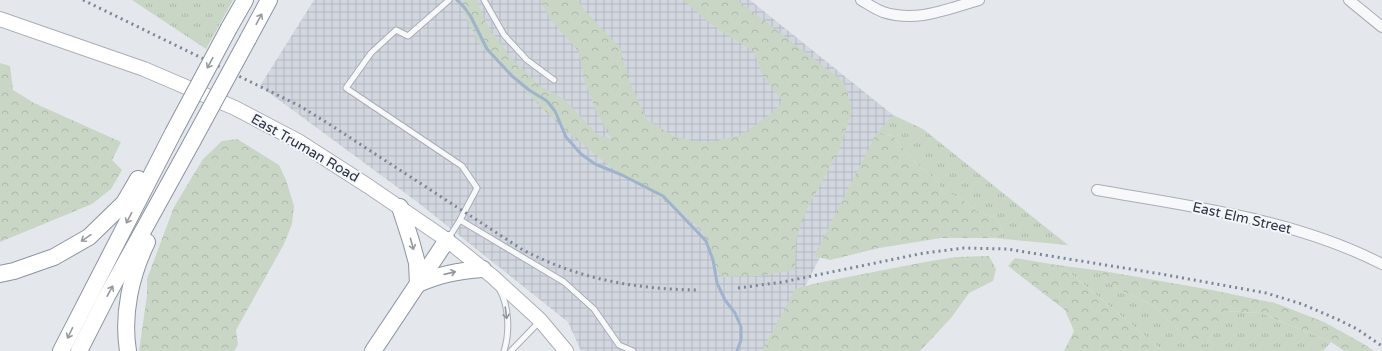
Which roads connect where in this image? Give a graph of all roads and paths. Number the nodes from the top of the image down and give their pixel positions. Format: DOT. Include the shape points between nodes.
graph roads {
  1 [pos="245,0"];
  2 [pos="269,0"];
  3 [pos="484,0"];
  4 [pos="861,0"];
  5 [pos="979,0"];
  6 [pos="1349,0"];
  7 [pos="448,1"];
  8 [pos="0,19"];
  9 [pos="1382,27"];
  10 [pos="554,80"];
  11 [pos="173,133"];
  12 [pos="192,142"];
  13 [pos="1097,190"];
  14 [pos="400,208"];
  15 [pos="460,220"];
  16 [pos="447,240"];
  17 [pos="1382,264"];
  18 [pos="488,273"];
  19 [pos="0,274"];
  20 [pos="418,284"];
  21 [pos="540,320"];
  22 [pos="61,351"];
  23 [pos="79,351"];
  24 [pos="128,351"];
  25 [pos="372,351"];
  26 [pos="504,351"];
  27 [pos="511,351"];
  28 [pos="566,351"];
  29 [pos="633,351"];
  1 -- 11 [label="highway, one-way, bridge"];
  12 -- 2 [label="highway, one-way, bridge"];
  3 -- 10 [label="lane" via="504,35 527,60"];
  4 -- 5 [label="street" via="882,12 904,17 921,16"];
  6 -- 9 [label="street"];
  7 -- 15 [label="lane" via="408,36 396,30 371,53 346,88 462,166 477,188"];
  8 -- 14 [label="main road, East Truman Road" via="144,69 235,108 298,141"];
  11 -- 19 [label="highway, one-way" via="144,169 124,203 89,237 54,257"];
  11 -- 22 [label="highway, one-way"];
  23 -- 12 [label="highway, one-way"];
  12 -- 24 [label="highway" via="144,247 132,281 126,315"];
  13 -- 17 [label="street, East Elm Street" via="1249,217 1304,233"];
  14 -- 16 [label="main road, East Truman Road"];
  14 -- 20 [label="highway, one-way" via="417,263"];
  15 -- 16 [label="lane"];
  15 -- 29 [label="lane" via="564,282 594,309 619,345"];
  16 -- 18 [label="main road, East Truman Road"];
  16 -- 20 [label="highway"];
  20 -- 18 [label="highway, one-way" via="436,276 455,272"];
  18 -- 21 [label="main road, East Truman Road"];
  18 -- 26 [label="lane, one-way" via="502,294 506,311 508,331"];
  20 -- 25 [label="highway"];
  21 -- 27 [label="lane"];
  21 -- 28 [label="main road, East Truman Road"];
}
